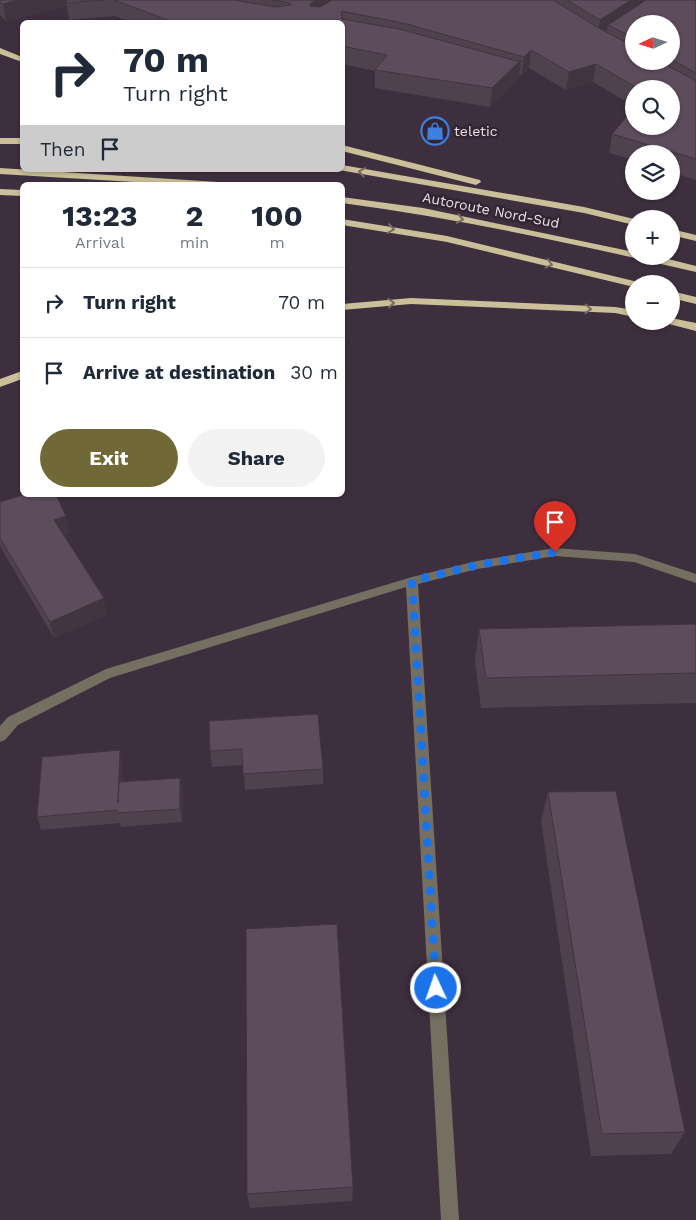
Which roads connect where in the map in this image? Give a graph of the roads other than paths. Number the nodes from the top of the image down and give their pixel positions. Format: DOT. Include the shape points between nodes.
graph roads {
  1 [pos="0,51"];
  2 [pos="20,59"];
  3 [pos="0,141"];
  4 [pos="20,141"];
  5 [pos="345,149"];
  6 [pos="345,169"];
  7 [pos="0,171"];
  8 [pos="20,172"];
  9 [pos="21,172"];
  10 [pos="173,182"];
  11 [pos="0,192"];
  12 [pos="20,193"];
  13 [pos="345,200"];
  14 [pos="584,210"];
  15 [pos="625,220"];
  16 [pos="345,222"];
  17 [pos="680,234"];
  18 [pos="696,238"];
  19 [pos="625,252"];
  20 [pos="679,265"];
  21 [pos="696,269"];
  22 [pos="625,282"];
  23 [pos="680,297"];
  24 [pos="696,301"];
  25 [pos="345,307"];
  26 [pos="625,312"];
  27 [pos="680,324"];
  28 [pos="696,327"];
  29 [pos="20,376"];
  30 [pos="0,383"];
  31 [pos="696,579"];
  32 [pos="412,581"];
  33 [pos="0,736"];
  34 [pos="450,1220"];
  1 -- 2 [label="highway"];
  3 -- 4 [label="highway"];
  5 -- 14 [label="highway"];
  14 -- 6 [label="highway, Autoroute Nord-Sud, one-way"];
  7 -- 8 [label="highway"];
  9 -- 10 [label="highway"];
  11 -- 12 [label="highway"];
  13 -- 19 [label="highway, Autoroute Nord-Sud, one-way" via="423,211"];
  14 -- 15 [label="highway, Autoroute Nord-Sud"];
  16 -- 22 [label="highway, one-way" via="447,239"];
  17 -- 18 [label="highway"];
  20 -- 21 [label="highway"];
  23 -- 24 [label="highway"];
  25 -- 26 [label="highway, one-way" via="412,301"];
  27 -- 28 [label="highway"];
  29 -- 30 [label="highway"];
  31 -- 32 [label="street" via="635,558 555,552 477,565"];
  32 -- 33 [label="street" via="106,674 13,721"];
  32 -- 34 [label="street"];
}
